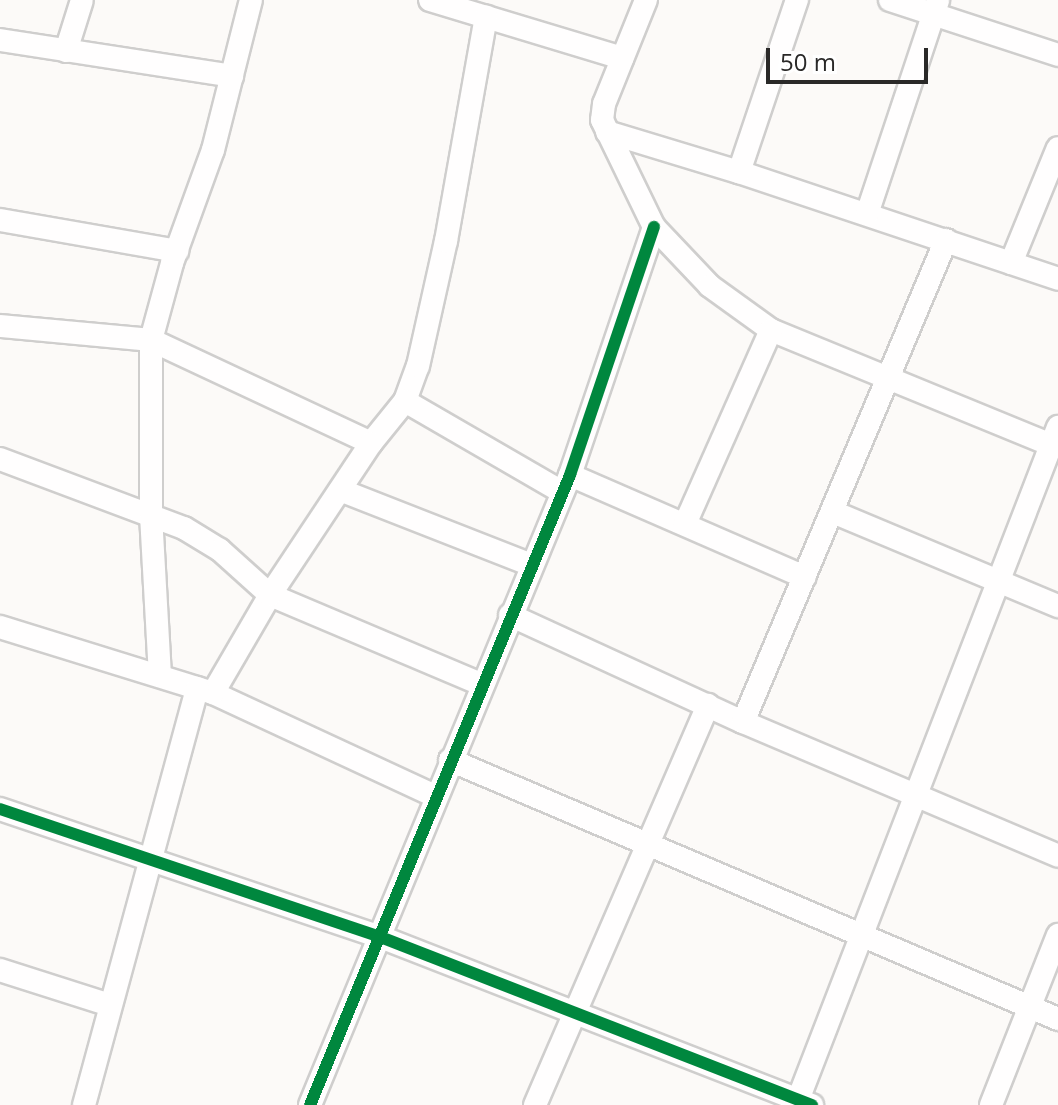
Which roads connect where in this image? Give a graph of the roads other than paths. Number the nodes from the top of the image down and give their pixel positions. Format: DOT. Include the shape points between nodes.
graph roads {
  1 [pos="82,0"];
  2 [pos="251,0"];
  3 [pos="430,0"];
  4 [pos="646,0"];
  5 [pos="797,0"];
  6 [pos="890,0"];
  7 [pos="936,7"];
  8 [pos="486,17"];
  9 [pos="0,40"];
  10 [pos="66,51"];
  11 [pos="1058,55"];
  12 [pos="622,58"];
  13 [pos="232,76"];
  14 [pos="607,132"];
  15 [pos="1058,148"];
  16 [pos="739,172"];
  17 [pos="867,214"];
  18 [pos="0,220"];
  19 [pos="654,227"];
  20 [pos="946,240"];
  21 [pos="177,251"];
  22 [pos="1011,263"];
  23 [pos="1058,279"];
  24 [pos="0,326"];
  25 [pos="771,330"];
  26 [pos="151,340"];
  27 [pos="889,379"];
  28 [pos="405,401"];
  29 [pos="1055,436"];
  30 [pos="371,443"];
  31 [pos="0,459"];
  32 [pos="566,484"];
  33 [pos="340,490"];
  34 [pos="833,512"];
  35 [pos="151,513"];
  36 [pos="685,524"];
  37 [pos="531,565"];
  38 [pos="805,577"];
  39 [pos="998,579"];
  40 [pos="270,595"];
  41 [pos="1058,606"];
  42 [pos="510,615"];
  43 [pos="0,627"];
  44 [pos="160,676"];
  45 [pos="481,684"];
  46 [pos="205,690"];
  47 [pos="708,705"];
  48 [pos="743,722"];
  49 [pos="450,760"];
  50 [pos="435,796"];
  51 [pos="915,796"];
  52 [pos="0,809"];
  53 [pos="647,842"];
  54 [pos="1058,856"];
  55 [pos="150,857"];
  56 [pos="862,934"];
  57 [pos="1058,935"];
  58 [pos="378,936"];
  59 [pos="0,970"];
  60 [pos="110,1005"];
  61 [pos="1030,1007"];
  62 [pos="573,1011"];
  63 [pos="1058,1019"];
  64 [pos="802,1103"];
  65 [pos="84,1105"];
  66 [pos="310,1105"];
  67 [pos="535,1105"];
  68 [pos="991,1105"];
  1 -- 10 [label="street"];
  2 -- 13 [label="street"];
  3 -- 8 [label="street"];
  4 -- 12 [label="street"];
  5 -- 16 [label="street"];
  6 -- 7 [label="street"];
  7 -- 11 [label="street"];
  7 -- 17 [label="street"];
  8 -- 12 [label="street"];
  8 -- 28 [label="street" via="446,241"];
  9 -- 10 [label="street"];
  10 -- 13 [label="street"];
  12 -- 14 [label="street" via="604,104"];
  13 -- 21 [label="street" via="213,150"];
  14 -- 16 [label="street"];
  14 -- 19 [label="street"];
  15 -- 22 [label="street"];
  16 -- 17 [label="street"];
  17 -- 20 [label="street"];
  18 -- 21 [label="street"];
  19 -- 25 [label="street" via="710,286"];
  19 -- 32 [label="street"];
  20 -- 22 [label="street"];
  20 -- 27 [label="street"];
  21 -- 26 [label="street"];
  22 -- 23 [label="street"];
  24 -- 26 [label="street"];
  25 -- 27 [label="street"];
  25 -- 36 [label="street"];
  26 -- 30 [label="street"];
  26 -- 35 [label="street"];
  27 -- 29 [label="street"];
  27 -- 34 [label="street"];
  28 -- 30 [label="street"];
  28 -- 32 [label="street"];
  29 -- 39 [label="street"];
  30 -- 33 [label="street"];
  31 -- 35 [label="street"];
  32 -- 36 [label="street"];
  32 -- 37 [label="street"];
  33 -- 37 [label="street"];
  33 -- 40 [label="street"];
  34 -- 38 [label="street"];
  34 -- 39 [label="street"];
  35 -- 40 [label="street" via="206,540"];
  35 -- 44 [label="street"];
  36 -- 38 [label="street"];
  37 -- 42 [label="street"];
  38 -- 48 [label="street"];
  39 -- 41 [label="street"];
  39 -- 51 [label="street"];
  40 -- 45 [label="street"];
  40 -- 46 [label="street"];
  42 -- 45 [label="street"];
  42 -- 47 [label="street"];
  43 -- 44 [label="street"];
  44 -- 46 [label="street"];
  45 -- 49 [label="street"];
  46 -- 50 [label="street"];
  46 -- 55 [label="street"];
  47 -- 48 [label="street"];
  47 -- 53 [label="street"];
  48 -- 51 [label="street"];
  49 -- 50 [label="street"];
  49 -- 53 [label="street"];
  50 -- 58 [label="street"];
  51 -- 54 [label="street"];
  51 -- 56 [label="street"];
  52 -- 55 [label="street"];
  53 -- 56 [label="street"];
  53 -- 62 [label="street"];
  55 -- 58 [label="street"];
  55 -- 60 [label="street"];
  56 -- 61 [label="street"];
  56 -- 64 [label="street"];
  57 -- 61 [label="street"];
  58 -- 62 [label="street"];
  58 -- 66 [label="street"];
  59 -- 60 [label="street"];
  60 -- 65 [label="street"];
  61 -- 63 [label="street"];
  61 -- 68 [label="street"];
  62 -- 64 [label="street"];
  62 -- 67 [label="street"];
}
